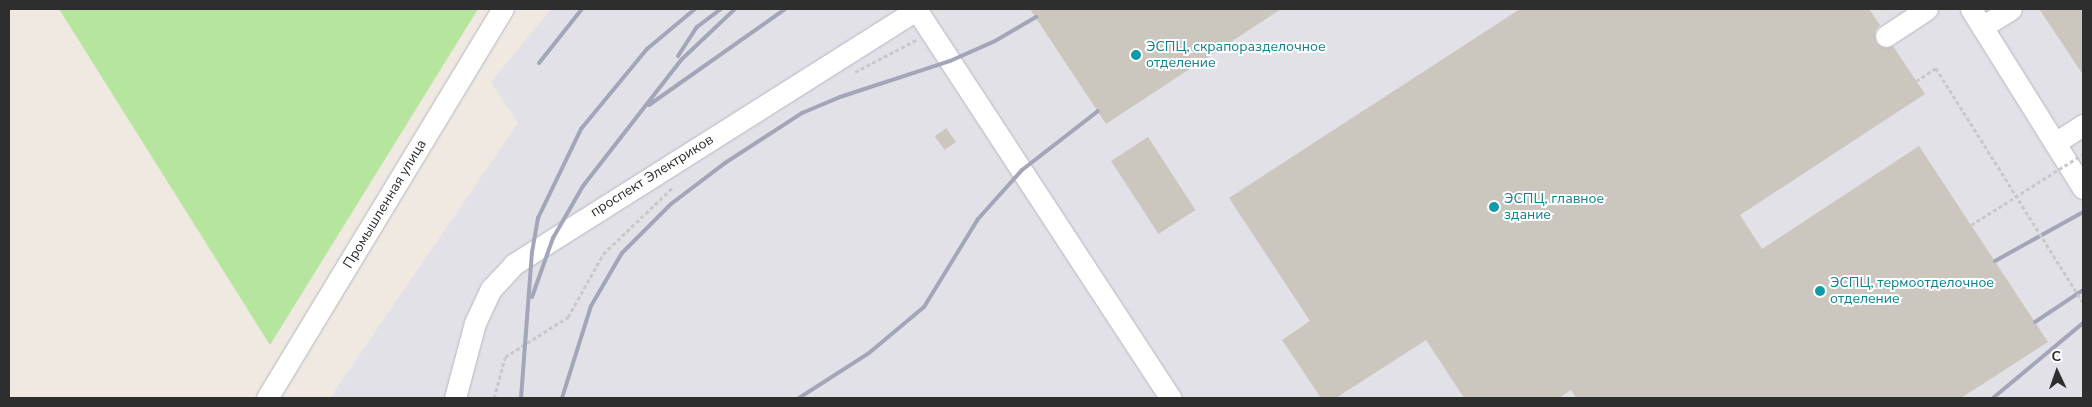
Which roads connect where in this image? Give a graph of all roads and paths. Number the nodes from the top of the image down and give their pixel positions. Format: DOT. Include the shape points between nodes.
graph roads {
  1 [pos="503,9"];
  2 [pos="916,9"];
  3 [pos="1927,9"];
  4 [pos="1971,9"];
  5 [pos="2011,9"];
  6 [pos="1982,27"];
  7 [pos="931,32"];
  8 [pos="1886,36"];
  9 [pos="846,76"];
  10 [pos="1916,81"];
  11 [pos="2083,125"];
  12 [pos="2055,143"];
  13 [pos="2083,154"];
  14 [pos="680,182"];
  15 [pos="2083,188"];
  16 [pos="2016,196"];
  17 [pos="1971,225"];
  18 [pos="2083,302"];
  19 [pos="267,398"];
  20 [pos="455,398"];
  21 [pos="494,398"];
  22 [pos="1171,398"];
  1 -- 19 [label="street, Промышленная улица"];
  2 -- 7 [label="street"];
  2 -- 20 [label="street, проспект Электриков" via="514,264 492,289 475,323"];
  3 -- 8 [label="street"];
  4 -- 6 [label="street"];
  5 -- 6 [label="street"];
  6 -- 12 [label="street"];
  7 -- 9 [label="path"];
  7 -- 22 [label="street"];
  10 -- 16 [label="path, bridge" via="1936,68"];
  11 -- 12 [label="street"];
  12 -- 15 [label="street"];
  13 -- 16 [label="path, bridge"];
  14 -- 21 [label="path" via="603,254 568,317 505,357"];
  16 -- 17 [label="path, bridge"];
  16 -- 18 [label="path, bridge"];
}
